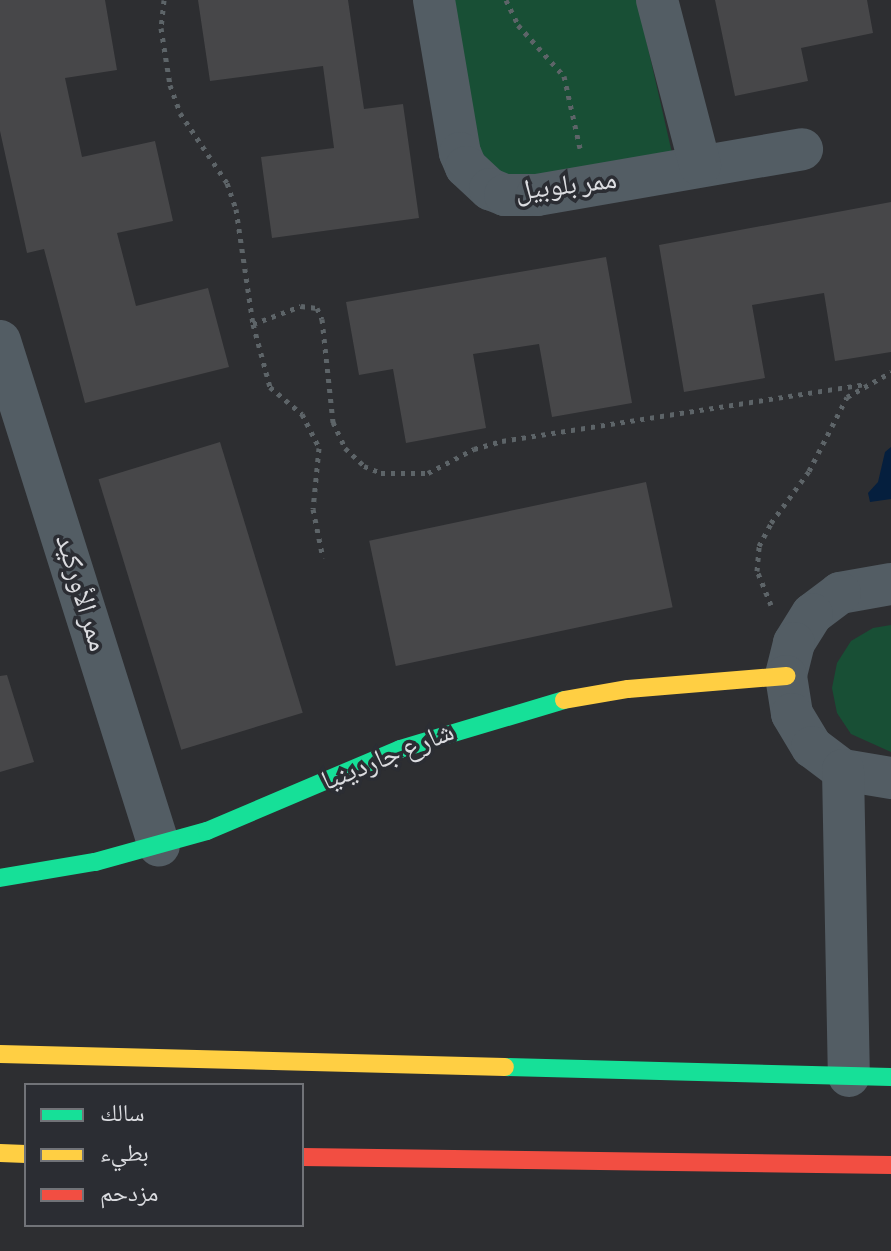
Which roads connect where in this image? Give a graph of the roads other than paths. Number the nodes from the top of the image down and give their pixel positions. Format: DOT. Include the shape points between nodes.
graph roads {
  1 [pos="434,0"];
  2 [pos="657,0"];
  3 [pos="802,149"];
  4 [pos="700,165"];
  5 [pos="0,341"];
  6 [pos="891,584"];
  7 [pos="786,676"];
  8 [pos="843,770"];
  9 [pos="891,778"];
  10 [pos="159,846"];
  11 [pos="0,878"];
  12 [pos="0,1054"];
  13 [pos="849,1076"];
  14 [pos="891,1077"];
  15 [pos="0,1153"];
  16 [pos="24,1154"];
  17 [pos="304,1157"];
  18 [pos="889,1167"];
  1 -- 4 [label="street, ممر بلوبيل" via="466,167 490,189 505,195 586,186"];
  2 -- 4 [label="street"];
  3 -- 4 [label="street, ممر بلوبيل"];
  5 -- 10 [label="street, ممر الأوركيد"];
  6 -- 7 [label="street" via="840,593 812,614 794,643"];
  7 -- 8 [label="street" via="792,714 812,747"];
  7 -- 10 [label="main road, شارع جاردينيا" via="628,689 552,702 400,749 255,814"];
  8 -- 9 [label="street"];
  8 -- 13 [label="street"];
  10 -- 11 [label="main road, شارع جاردينيا"];
  12 -- 13 [label="main road"];
  13 -- 14 [label="main road"];
  15 -- 16 [label="main road"];
  17 -- 18 [label="main road"];
}
